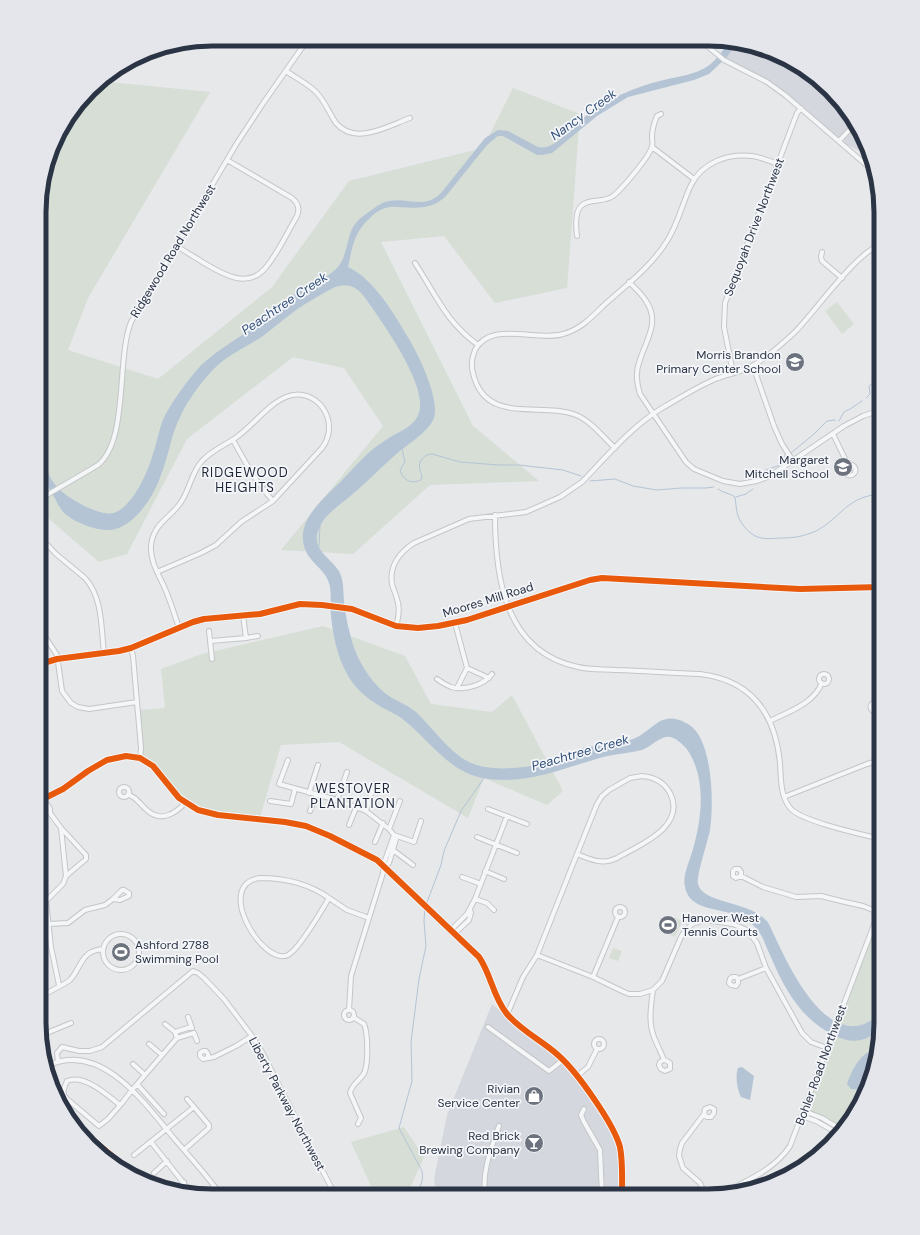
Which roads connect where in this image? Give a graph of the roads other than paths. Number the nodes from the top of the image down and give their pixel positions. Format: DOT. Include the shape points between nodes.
graph roads {
  1 [pos="303,46"];
  2 [pos="708,46"];
  3 [pos="286,71"];
  4 [pos="801,108"];
  5 [pos="661,114"];
  6 [pos="410,118"];
  7 [pos="852,128"];
  8 [pos="839,141"];
  9 [pos="652,147"];
  10 [pos="227,160"];
  11 [pos="778,164"];
  12 [pos="867,166"];
  13 [pos="694,179"];
  14 [pos="577,236"];
  15 [pos="176,245"];
  16 [pos="874,247"];
  17 [pos="822,252"];
  18 [pos="415,263"];
  19 [pos="842,278"];
  20 [pos="629,282"];
  21 [pos="478,345"];
  22 [pos="753,366"];
  23 [pos="733,373"];
  24 [pos="874,413"];
  25 [pos="653,414"];
  26 [pos="833,434"];
  27 [pos="233,440"];
  28 [pos="615,448"];
  29 [pos="793,460"];
  30 [pos="848,465"];
  31 [pos="46,496"];
  32 [pos="273,501"];
  33 [pos="495,516"];
  34 [pos="46,544"];
  35 [pos="157,572"];
  36 [pos="874,587"];
  37 [pos="508,606"];
  38 [pos="243,615"];
  39 [pos="455,623"];
  40 [pos="396,626"];
  41 [pos="179,628"];
  42 [pos="209,631"];
  43 [pos="258,636"];
  44 [pos="46,638"];
  45 [pos="246,638"];
  46 [pos="211,642"];
  47 [pos="132,648"];
  48 [pos="104,653"];
  49 [pos="57,659"];
  50 [pos="212,659"];
  51 [pos="46,662"];
  52 [pos="467,668"];
  53 [pos="437,679"];
  54 [pos="822,683"];
  55 [pos="457,688"];
  56 [pos="137,702"];
  57 [pos="770,721"];
  58 [pos="140,758"];
  59 [pos="288,760"];
  60 [pos="874,762"];
  61 [pos="318,765"];
  62 [pos="347,772"];
  63 [pos="374,784"];
  64 [pos="67,786"];
  65 [pos="63,789"];
  66 [pos="295,789"];
  67 [pos="309,793"];
  68 [pos="128,794"];
  69 [pos="316,794"];
  70 [pos="784,797"];
  71 [pos="46,798"];
  72 [pos="337,800"];
  73 [pos="400,800"];
  74 [pos="270,801"];
  75 [pos="184,803"];
  76 [pos="46,805"];
  77 [pos="356,808"];
  78 [pos="488,809"];
  79 [pos="310,811"];
  80 [pos="366,811"];
  81 [pos="507,816"];
  82 [pos="421,821"];
  83 [pos="383,823"];
  84 [pos="527,824"];
  85 [pos="349,825"];
  86 [pos="61,828"];
  87 [pos="389,829"];
  88 [pos="395,835"];
  89 [pos="477,837"];
  90 [pos="874,837"];
  91 [pos="375,842"];
  92 [pos="496,844"];
  93 [pos="393,850"];
  94 [pos="517,853"];
  95 [pos="577,854"];
  96 [pos="413,865"];
  97 [pos="385,868"];
  98 [pos="485,871"];
  99 [pos="66,876"];
  100 [pos="462,876"];
  101 [pos="741,876"];
  102 [pos="504,879"];
  103 [pos="481,884"];
  104 [pos="329,898"];
  105 [pos="475,898"];
  106 [pos="113,899"];
  107 [pos="494,910"];
  108 [pos="874,910"];
  109 [pos="369,918"];
  110 [pos="618,918"];
  111 [pos="874,922"];
  112 [pos="48,924"];
  113 [pos="452,932"];
  114 [pos="103,949"];
  115 [pos="537,955"];
  116 [pos="766,968"];
  117 [pos="593,977"];
  118 [pos="738,979"];
  119 [pos="59,986"];
  120 [pos="654,990"];
  121 [pos="46,993"];
  122 [pos="349,1010"];
  123 [pos="506,1014"];
  124 [pos="188,1017"];
  125 [pos="353,1017"];
  126 [pos="71,1023"];
  127 [pos="165,1024"];
  128 [pos="191,1027"];
  129 [pos="488,1027"];
  130 [pos="175,1032"];
  131 [pos="46,1033"];
  132 [pos="194,1033"];
  133 [pos="252,1036"];
  134 [pos="177,1038"];
  135 [pos="197,1042"];
  136 [pos="149,1044"];
  137 [pos="827,1048"];
  138 [pos="597,1049"];
  139 [pos="162,1055"];
  140 [pos="208,1057"];
  141 [pos="563,1060"];
  142 [pos="664,1060"];
  143 [pos="58,1062"];
  144 [pos="51,1064"];
  145 [pos="133,1064"];
  146 [pos="145,1075"];
  147 [pos="577,1076"];
  148 [pos="137,1084"];
  149 [pos="132,1090"];
  150 [pos="188,1099"];
  151 [pos="120,1106"];
  152 [pos="194,1107"];
  153 [pos="584,1109"];
  154 [pos="804,1111"];
  155 [pos="164,1114"];
  156 [pos="704,1114"];
  157 [pos="802,1116"];
  158 [pos="358,1124"];
  159 [pos="499,1126"];
  160 [pos="837,1127"];
  161 [pos="166,1129"];
  162 [pos="834,1131"];
  163 [pos="151,1142"];
  164 [pos="184,1150"];
  165 [pos="134,1155"];
  166 [pos="167,1161"];
  167 [pos="154,1173"];
  168 [pos="184,1182"];
  169 [pos="179,1186"];
  170 [pos="734,1187"];
  171 [pos="188,1188"];
  172 [pos="216,1189"];
  173 [pos="332,1189"];
  174 [pos="484,1189"];
  175 [pos="602,1189"];
  176 [pos="622,1189"];
  177 [pos="703,1189"];
  1 -- 3 [label="street, Ridgewood Road Northwest"];
  2 -- 4 [label="street" via="732,65 767,82"];
  3 -- 6 [label="street" via="317,93 336,123 349,132 368,134"];
  3 -- 10 [label="street, Ridgewood Road Northwest"];
  4 -- 8 [label="street"];
  4 -- 11 [label="street, Sequoyah Drive Northwest"];
  5 -- 9 [label="street" via="657,116 653,127"];
  7 -- 8 [label="street"];
  8 -- 12 [label="street"];
  9 -- 13 [label="street"];
  9 -- 14 [label="street" via="642,163 613,196 581,206 576,224"];
  10 -- 15 [label="street, Ridgewood Road Northwest"];
  10 -- 15 [label="street" via="292,198 297,205 297,216 269,263 255,276 235,278 216,270"];
  11 -- 13 [label="street" via="752,156 726,158 708,165"];
  11 -- 23 [label="street, Sequoyah Drive Northwest" via="724,303 724,327"];
  13 -- 20 [label="street" via="667,241"];
  15 -- 31 [label="street, Ridgewood Road Northwest" via="129,327 117,428 110,451 98,465"];
  16 -- 19 [label="street"];
  17 -- 19 [label="street" via="822,261"];
  18 -- 21 [label="street" via="449,319"];
  19 -- 22 [label="street" via="796,331"];
  20 -- 21 [label="street" via="585,323 571,332 551,336 497,334 486,338"];
  20 -- 25 [label="street" via="646,301 652,315 652,330 638,363 637,377 640,394"];
  21 -- 28 [label="street" via="472,359 473,373 479,388 490,400 509,408 575,415 588,422"];
  22 -- 23 [label="street"];
  22 -- 29 [label="street" via="774,426"];
  23 -- 25 [label="street" via="704,384"];
  24 -- 26 [label="street"];
  25 -- 28 [label="street" via="635,427"];
  25 -- 29 [label="street" via="690,466 698,472 723,481 740,484 757,481 770,476"];
  26 -- 29 [label="street"];
  26 -- 30 [label="street"];
  27 -- 32 [label="street" via="251,473"];
  27 -- 32 [label="street" via="287,396 308,397 318,402 326,411 330,427 326,443"];
  27 -- 35 [label="street" via="202,461 194,472 180,504 156,530 151,550"];
  28 -- 33 [label="street" via="582,482 560,497 526,512"];
  32 -- 35 [label="street" via="241,522 210,548"];
  33 -- 37 [label="street" via="497,566"];
  33 -- 40 [label="street" via="461,522 414,543 402,552 395,563 392,576 399,610"];
  34 -- 48 [label="street" via="90,584 99,607"];
  35 -- 41 [label="street"];
  36 -- 37 [label="street, Moores Mill Road" via="800,589 602,578"];
  37 -- 39 [label="street, Moores Mill Road"];
  37 -- 57 [label="street" via="516,624 527,639 541,652 557,660 583,668 718,677 749,694 761,706"];
  38 -- 40 [label="street, Moores Mill Road" via="260,614 300,604 352,609"];
  38 -- 41 [label="street, Moores Mill Road" via="204,619"];
  38 -- 45 [label="street"];
  39 -- 40 [label="street, Moores Mill Road" via="418,628"];
  39 -- 52 [label="street"];
  41 -- 47 [label="street, Moores Mill Road"];
  42 -- 46 [label="street"];
  43 -- 45 [label="street"];
  44 -- 49 [label="street"];
  45 -- 46 [label="street"];
  46 -- 50 [label="street"];
  47 -- 48 [label="street, Moores Mill Road"];
  47 -- 56 [label="street"];
  48 -- 49 [label="street, Moores Mill Road"];
  49 -- 51 [label="street, Moores Mill Road"];
  49 -- 56 [label="street" via="62,691 75,706 89,709"];
  52 -- 55 [label="street"];
  52 -- 55 [label="street" via="490,676 470,686"];
  53 -- 55 [label="street"];
  54 -- 57 [label="street" via="810,701"];
  56 -- 58 [label="street"];
  57 -- 70 [label="street" via="778,744"];
  58 -- 64 [label="street" via="126,756 107,760"];
  58 -- 75 [label="street" via="153,766"];
  59 -- 66 [label="street" via="278,784"];
  60 -- 70 [label="street"];
  61 -- 67 [label="street"];
  62 -- 72 [label="street"];
  63 -- 80 [label="street"];
  65 -- 71 [label="street"];
  66 -- 67 [label="street"];
  66 -- 74 [label="street" via="291,804"];
  67 -- 69 [label="street"];
  68 -- 75 [label="street" via="138,799 149,812 158,816 173,814"];
  69 -- 72 [label="street"];
  69 -- 79 [label="street"];
  70 -- 90 [label="street" via="791,808 803,817"];
  72 -- 77 [label="street"];
  73 -- 87 [label="street"];
  75 -- 97 [label="street" via="218,815 306,826 358,849"];
  76 -- 86 [label="street"];
  77 -- 80 [label="street"];
  77 -- 85 [label="street"];
  78 -- 81 [label="street"];
  80 -- 83 [label="street"];
  81 -- 84 [label="street"];
  81 -- 92 [label="street"];
  82 -- 88 [label="street" via="414,842"];
  83 -- 87 [label="street"];
  83 -- 91 [label="street"];
  86 -- 99 [label="street"];
  86 -- 99 [label="street" via="86,855 86,859"];
  87 -- 88 [label="street"];
  88 -- 93 [label="street"];
  88 -- 97 [label="street" via="384,863"];
  89 -- 92 [label="street"];
  92 -- 94 [label="street"];
  92 -- 98 [label="street"];
  93 -- 96 [label="street"];
  93 -- 97 [label="street" via="390,863"];
  95 -- 95 [label="street" via="597,804 609,790 630,778 642,776 657,780 668,789 673,800 673,812 669,824 660,832 610,861 596,862"];
  95 -- 115 [label="street"];
  97 -- 109 [label="street"];
  97 -- 113 [label="street"];
  98 -- 102 [label="street"];
  98 -- 103 [label="street"];
  99 -- 112 [label="street" via="63,884 46,901"];
  100 -- 103 [label="street"];
  101 -- 108 [label="street" via="763,887 796,897 821,896"];
  103 -- 105 [label="street"];
  104 -- 104 [label="street" via="300,883 268,878 248,883 240,899 244,918 253,933 272,953 281,956 292,951"];
  104 -- 109 [label="street" via="347,910"];
  105 -- 107 [label="street" via="487,903"];
  105 -- 113 [label="street" via="468,920"];
  106 -- 112 [label="street" via="105,905 85,910 68,923"];
  109 -- 122 [label="street" via="351,976"];
  110 -- 117 [label="street"];
  111 -- 137 [label="street, Bohler Road Northwest"];
  112 -- 119 [label="street"];
  113 -- 123 [label="street" via="482,962"];
  114 -- 114 [label="street" via="111,937 125,934 132,936 137,942 140,956 132,967 118,970 106,962"];
  114 -- 119 [label="street" via="84,958 70,981"];
  115 -- 117 [label="street"];
  115 -- 123 [label="street"];
  116 -- 118 [label="street"];
  116 -- 120 [label="street" via="757,943 747,930 733,924 702,921 692,924 684,932 665,977"];
  116 -- 137 [label="street" via="802,1033 811,1042"];
  117 -- 120 [label="street" via="628,994"];
  119 -- 121 [label="street"];
  120 -- 142 [label="street" via="650,1015 654,1038"];
  122 -- 125 [label="street" via="353,1012"];
  122 -- 125 [label="street" via="345,1012 345,1018 349,1020"];
  123 -- 141 [label="street"];
  124 -- 128 [label="street"];
  125 -- 158 [label="street" via="364,1024 366,1035 366,1068 350,1092 361,1118"];
  126 -- 131 [label="street"];
  127 -- 130 [label="street"];
  128 -- 130 [label="street"];
  128 -- 132 [label="street"];
  129 -- 141 [label="street" via="549,1072"];
  130 -- 134 [label="street"];
  132 -- 134 [label="street"];
  132 -- 135 [label="street"];
  133 -- 140 [label="street" via="214,1057"];
  133 -- 143 [label="street, Liberty Parkway Northwest" via="224,999 204,978 192,971 102,1047 90,1052 62,1047 57,1053"];
  133 -- 173 [label="street, Liberty Parkway Northwest"];
  134 -- 139 [label="street"];
  136 -- 139 [label="street"];
  137 -- 154 [label="street, Bohler Road Northwest"];
  138 -- 147 [label="street" via="588,1067"];
  139 -- 146 [label="street"];
  141 -- 147 [label="street"];
  143 -- 144 [label="street"];
  143 -- 149 [label="street" via="75,1060 91,1063"];
  145 -- 146 [label="street"];
  146 -- 148 [label="street"];
  147 -- 176 [label="street" via="617,1139"];
  148 -- 149 [label="street"];
  148 -- 155 [label="street"];
  149 -- 151 [label="street"];
  149 -- 161 [label="street"];
  150 -- 152 [label="street"];
  151 -- 151 [label="street" via="98,1126 63,1095 63,1090 67,1081 83,1081 104,1092"];
  152 -- 161 [label="street"];
  152 -- 164 [label="street" via="210,1128"];
  153 -- 175 [label="street" via="581,1115 600,1150"];
  154 -- 157 [label="street, Bohler Road Northwest"];
  154 -- 160 [label="street"];
  156 -- 177 [label="street" via="682,1143 679,1156 683,1168 700,1183"];
  157 -- 162 [label="street"];
  157 -- 170 [label="street, Bohler Road Northwest" via="784,1155 760,1174"];
  159 -- 174 [label="street" via="486,1166"];
  161 -- 163 [label="street"];
  161 -- 164 [label="street"];
  163 -- 165 [label="street"];
  163 -- 166 [label="street"];
  164 -- 172 [label="street"];
  166 -- 167 [label="street"];
  166 -- 168 [label="street"];
  168 -- 169 [label="street"];
  168 -- 171 [label="street"];
}
